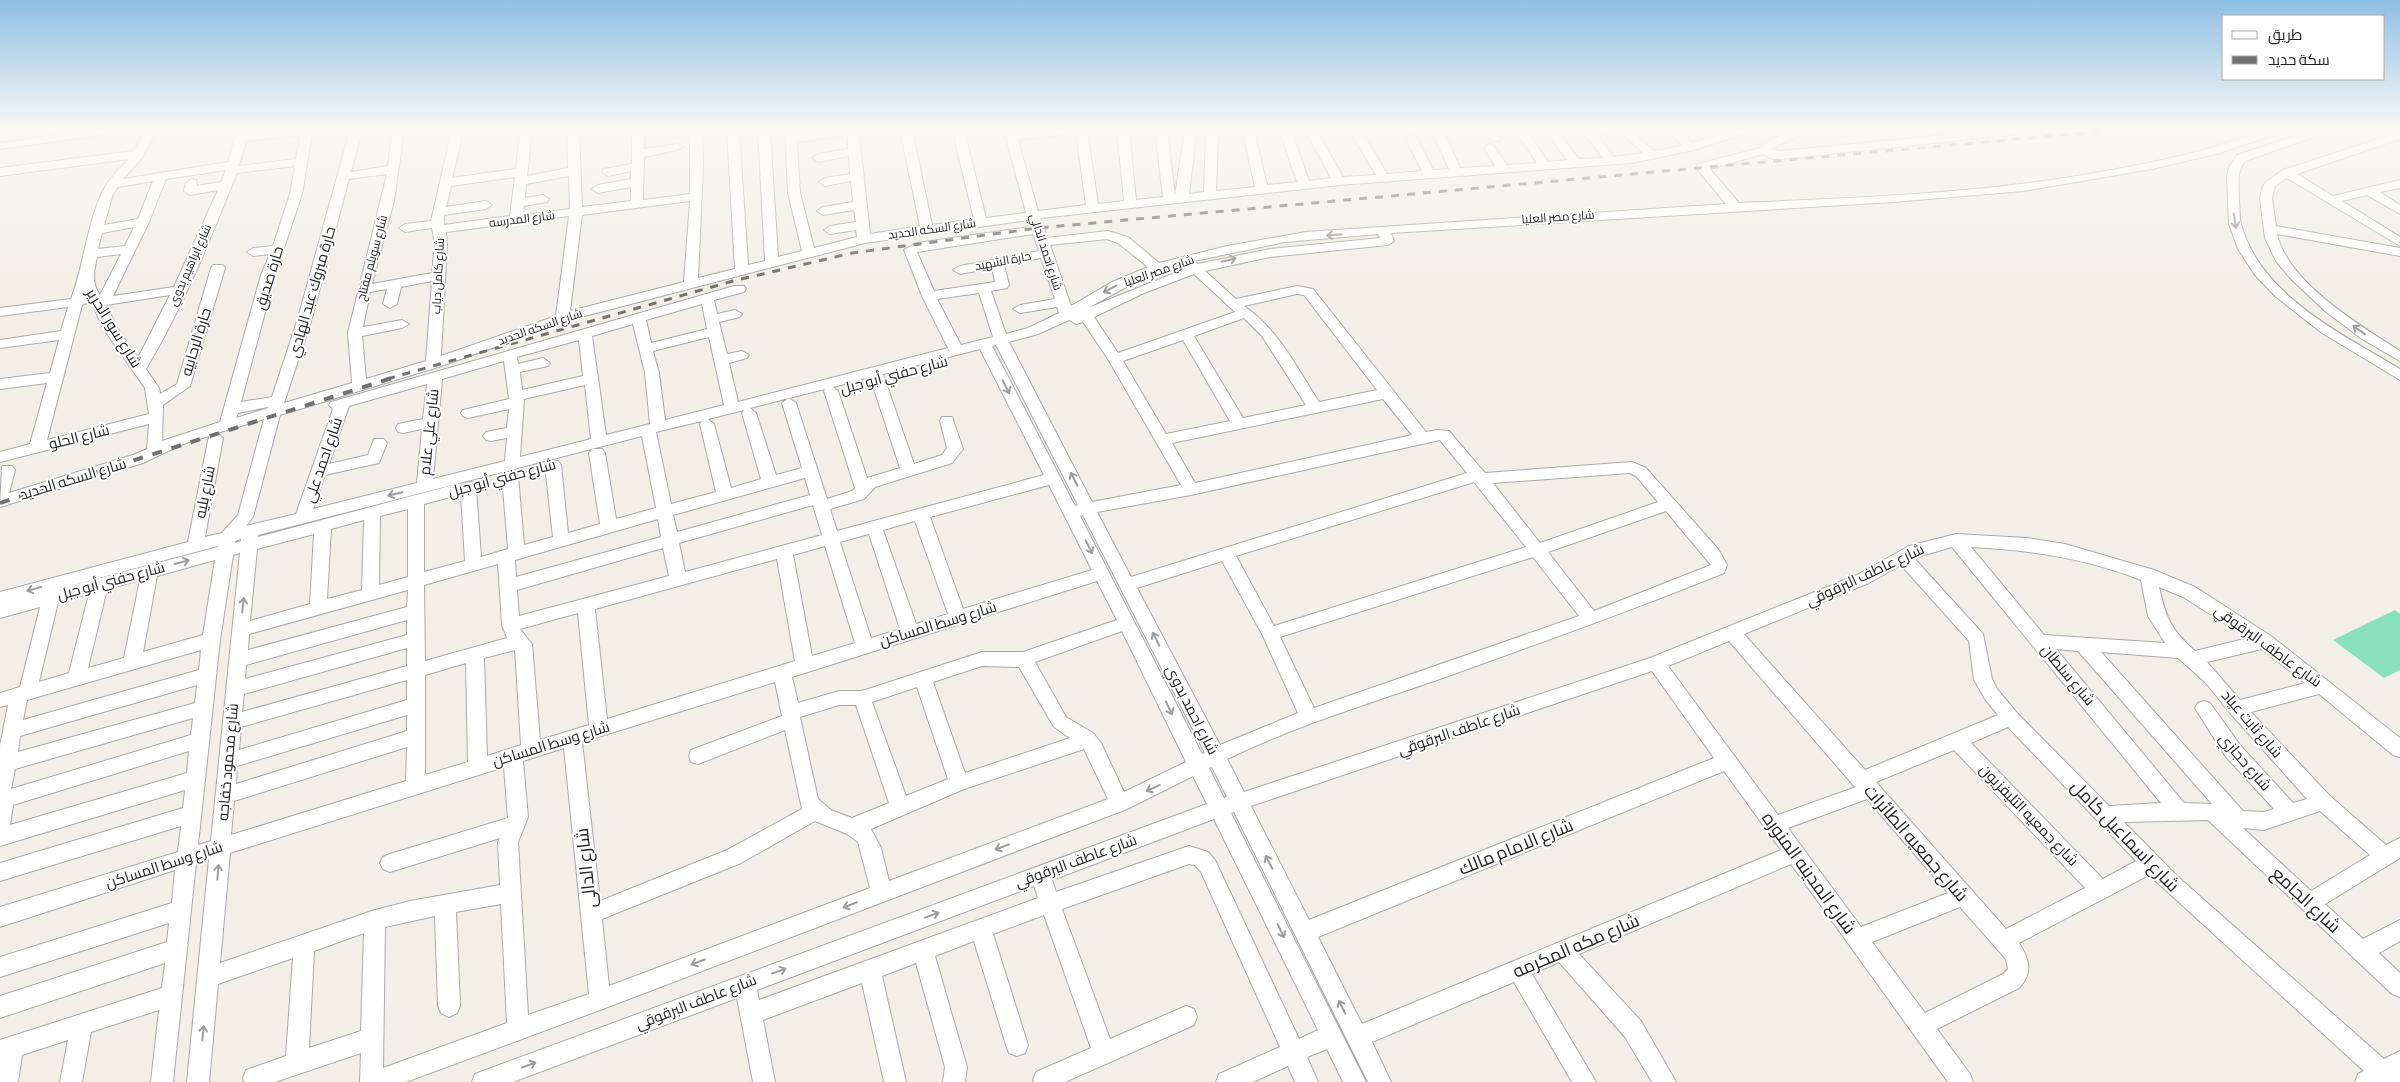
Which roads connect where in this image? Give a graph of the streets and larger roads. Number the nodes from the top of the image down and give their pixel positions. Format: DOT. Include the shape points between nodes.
graph roads {
  1 [pos="116,180"];
  2 [pos="134,180"];
  3 [pos="159,180"];
  4 [pos="227,180"];
  5 [pos="298,180"];
  6 [pos="344,180"];
  7 [pos="391,180"];
  8 [pos="472,180"];
  9 [pos="520,180"];
  10 [pos="574,180"];
  11 [pos="696,180"];
  12 [pos="736,180"];
  13 [pos="767,180"];
  14 [pos="793,180"];
  15 [pos="834,180"];
  16 [pos="856,180"];
  17 [pos="917,180"];
  18 [pos="971,180"];
  19 [pos="1024,180"];
  20 [pos="1089,180"];
  21 [pos="1128,180"];
  22 [pos="1172,180"];
  23 [pos="1180,180"];
  24 [pos="1210,180"];
  25 [pos="1260,180"];
  26 [pos="1302,180"];
  27 [pos="1345,180"];
  28 [pos="1713,180"];
  29 [pos="2067,180"];
  30 [pos="2233,180"];
  31 [pos="2274,180"];
  32 [pos="2299,180"];
  33 [pos="1339,181"];
  34 [pos="637,182"];
  35 [pos="824,182"];
  36 [pos="192,183"];
  37 [pos="445,183"];
  38 [pos="113,184"];
  39 [pos="2400,184"];
  40 [pos="225,185"];
  41 [pos="1304,185"];
  42 [pos="598,189"];
  43 [pos="1262,190"];
  44 [pos="2369,191"];
  45 [pos="1210,196"];
  46 [pos="695,197"];
  47 [pos="543,199"];
  48 [pos="1176,199"];
  49 [pos="2332,200"];
  50 [pos="518,202"];
  51 [pos="1130,204"];
  52 [pos="486,205"];
  53 [pos="637,205"];
  54 [pos="1735,207"];
  55 [pos="859,208"];
  56 [pos="1094,208"];
  57 [pos="2400,210"];
  58 [pos="823,211"];
  59 [pos="576,212"];
  60 [pos="840,214"];
  61 [pos="1034,216"];
  62 [pos="516,220"];
  63 [pos="143,222"];
  64 [pos="438,222"];
  65 [pos="981,222"];
  66 [pos="862,225"];
  67 [pos="405,228"];
  68 [pos="927,229"];
  69 [pos="2270,229"];
  70 [pos="96,230"];
  71 [pos="830,230"];
  72 [pos="864,239"];
  73 [pos="1042,242"];
  74 [pos="2400,242"];
  75 [pos="129,249"];
  76 [pos="277,249"];
  77 [pos="253,252"];
  78 [pos="2400,252"];
  79 [pos="90,254"];
  80 [pos="809,254"];
  81 [pos="997,263"];
  82 [pos="772,264"];
  83 [pos="1191,265"];
  84 [pos="218,268"];
  85 [pos="1158,269"];
  86 [pos="960,270"];
  87 [pos="742,271"];
  88 [pos="86,276"];
  89 [pos="439,276"];
  90 [pos="395,284"];
  91 [pos="690,284"];
  92 [pos="364,289"];
  93 [pos="739,289"];
  94 [pos="984,289"];
  95 [pos="180,290"];
  96 [pos="929,296"];
  97 [pos="707,298"];
  98 [pos="100,301"];
  99 [pos="76,302"];
  100 [pos="1062,302"];
  101 [pos="1233,304"];
  102 [pos="1020,309"];
  103 [pos="0,312"];
  104 [pos="1083,312"];
  105 [pos="1246,313"];
  106 [pos="735,314"];
  107 [pos="1067,316"];
  108 [pos="638,317"];
  109 [pos="563,318"];
  110 [pos="714,325"];
  111 [pos="356,328"];
  112 [pos="585,332"];
  113 [pos="1186,334"];
  114 [pos="67,335"];
  115 [pos="2378,343"];
  116 [pos="0,344"];
  117 [pos="994,345"];
  118 [pos="646,348"];
  119 [pos="956,350"];
  120 [pos="2359,350"];
  121 [pos="742,355"];
  122 [pos="2400,357"];
  123 [pos="1115,359"];
  124 [pos="722,360"];
  125 [pos="512,362"];
  126 [pos="543,363"];
  127 [pos="139,368"];
  128 [pos="434,370"];
  129 [pos="876,375"];
  130 [pos="2400,375"];
  131 [pos="56,377"];
  132 [pos="590,379"];
  133 [pos="5,383"];
  134 [pos="359,386"];
  135 [pos="832,391"];
  136 [pos="1387,393"];
  137 [pos="0,399"];
  138 [pos="516,399"];
  139 [pos="343,402"];
  140 [pos="789,403"];
  141 [pos="732,408"];
  142 [pos="231,409"];
  143 [pos="1316,409"];
  144 [pos="157,410"];
  145 [pos="275,411"];
  146 [pos="468,412"];
  147 [pos="749,413"];
  148 [pos="947,421"];
  149 [pos="430,423"];
  150 [pos="707,424"];
  151 [pos="1239,424"];
  152 [pos="227,425"];
  153 [pos="403,428"];
  154 [pos="516,430"];
  155 [pos="652,432"];
  156 [pos="491,436"];
  157 [pos="215,438"];
  158 [pos="1422,438"];
  159 [pos="1162,440"];
  160 [pos="379,443"];
  161 [pos="598,447"];
  162 [pos="37,448"];
  163 [pos="150,453"];
  164 [pos="4,464"];
  165 [pos="553,465"];
  166 [pos="320,470"];
  167 [pos="511,470"];
  168 [pos="810,471"];
  169 [pos="909,471"];
  170 [pos="1480,477"];
  171 [pos="1053,478"];
  172 [pos="770,482"];
  173 [pos="468,487"];
  174 [pos="863,489"];
  175 [pos="1191,489"];
  176 [pos="420,494"];
  177 [pos="724,495"];
  178 [pos="0,496"];
  179 [pos="0,501"];
  180 [pos="820,502"];
  181 [pos="1670,504"];
  182 [pos="1089,508"];
  183 [pos="665,511"];
  184 [pos="372,512"];
  185 [pos="1071,512"];
  186 [pos="921,514"];
  187 [pos="302,518"];
  188 [pos="323,525"];
  189 [pos="874,526"];
  190 [pos="609,527"];
  191 [pos="248,531"];
  192 [pos="831,538"];
  193 [pos="561,540"];
  194 [pos="670,540"];
  195 [pos="1956,540"];
  196 [pos="227,544"];
  197 [pos="195,546"];
  198 [pos="1537,550"];
  199 [pos="784,551"];
  200 [pos="1226,553"];
  201 [pos="511,554"];
  202 [pos="1902,556"];
  203 [pos="473,564"];
  204 [pos="150,571"];
  205 [pos="1102,573"];
  206 [pos="2148,574"];
  207 [pos="416,580"];
  208 [pos="678,580"];
  209 [pos="100,584"];
  210 [pos="1128,584"];
  211 [pos="508,586"];
  212 [pos="370,593"];
  213 [pos="52,597"];
  214 [pos="0,598"];
  215 [pos="586,605"];
  216 [pos="318,607"];
  217 [pos="0,611"];
  218 [pos="416,611"];
  219 [pos="958,618"];
  220 [pos="1591,619"];
  221 [pos="1127,623"];
  222 [pos="511,625"];
  223 [pos="241,630"];
  224 [pos="910,632"];
  225 [pos="1732,632"];
  226 [pos="1270,634"];
  227 [pos="416,639"];
  228 [pos="211,640"];
  229 [pos="521,641"];
  230 [pos="2039,641"];
  231 [pos="2264,641"];
  232 [pos="2082,644"];
  233 [pos="864,646"];
  234 [pos="475,654"];
  235 [pos="2187,655"];
  236 [pos="1024,659"];
  237 [pos="238,660"];
  238 [pos="132,663"];
  239 [pos="1656,663"];
  240 [pos="805,665"];
  241 [pos="416,670"];
  242 [pos="782,672"];
  243 [pos="207,675"];
  244 [pos="77,678"];
  245 [pos="923,678"];
  246 [pos="2322,686"];
  247 [pos="235,690"];
  248 [pos="23,693"];
  249 [pos="862,698"];
  250 [pos="0,700"];
  251 [pos="416,705"];
  252 [pos="203,708"];
  253 [pos="2204,708"];
  254 [pos="2236,708"];
  255 [pos="790,716"];
  256 [pos="1309,717"];
  257 [pos="2011,718"];
  258 [pos="232,722"];
  259 [pos="599,729"];
  260 [pos="12,731"];
  261 [pos="416,736"];
  262 [pos="572,737"];
  263 [pos="200,740"];
  264 [pos="1088,740"];
  265 [pos="1957,740"];
  266 [pos="2400,749"];
  267 [pos="522,753"];
  268 [pos="698,756"];
  269 [pos="1216,756"];
  270 [pos="229,761"];
  271 [pos="1727,761"];
  272 [pos="6,763"];
  273 [pos="478,766"];
  274 [pos="1196,766"];
  275 [pos="196,779"];
  276 [pos="959,783"];
  277 [pos="1866,785"];
  278 [pos="416,786"];
  279 [pos="226,795"];
  280 [pos="1,801"];
  281 [pos="1239,802"];
  282 [pos="2323,802"];
  283 [pos="1120,803"];
  284 [pos="900,806"];
  285 [pos="1220,808"];
  286 [pos="815,811"];
  287 [pos="2178,811"];
  288 [pos="2212,812"];
  289 [pos="192,814"];
  290 [pos="2290,814"];
  291 [pos="2104,816"];
  292 [pos="2237,818"];
  293 [pos="517,824"];
  294 [pos="0,825"];
  295 [pos="1774,825"];
  296 [pos="853,827"];
  297 [pos="0,837"];
  298 [pos="220,847"];
  299 [pos="2392,852"];
  300 [pos="1795,853"];
  301 [pos="187,857"];
  302 [pos="390,863"];
  303 [pos="2150,864"];
  304 [pos="0,872"];
  305 [pos="1040,875"];
  306 [pos="2100,890"];
  307 [pos="510,893"];
  308 [pos="880,893"];
  309 [pos="1963,896"];
  310 [pos="2309,903"];
  311 [pos="445,904"];
  312 [pos="1049,904"];
  313 [pos="181,910"];
  314 [pos="591,914"];
  315 [pos="0,917"];
  316 [pos="375,920"];
  317 [pos="981,930"];
  318 [pos="2400,930"];
  319 [pos="1305,932"];
  320 [pos="1857,938"];
  321 [pos="2002,941"];
  322 [pos="304,943"];
  323 [pos="177,948"];
  324 [pos="923,950"];
  325 [pos="1563,951"];
  326 [pos="2362,951"];
  327 [pos="0,967"];
  328 [pos="870,970"];
  329 [pos="1519,971"];
  330 [pos="208,976"];
  331 [pos="745,984"];
  332 [pos="2400,987"];
  333 [pos="172,995"];
  334 [pos="600,1000"];
  335 [pos="448,1006"];
  336 [pos="0,1008"];
  337 [pos="751,1014"];
  338 [pos="1186,1017"];
  339 [pos="82,1024"];
  340 [pos="1921,1026"];
  341 [pos="518,1030"];
  342 [pos="1332,1035"];
  343 [pos="1357,1037"];
  344 [pos="372,1038"];
  345 [pos="1017,1045"];
  346 [pos="6,1049"];
  347 [pos="1294,1052"];
  348 [pos="1104,1053"];
  349 [pos="297,1063"];
  350 [pos="2385,1075"];
  351 [pos="254,1078"];
  352 [pos="1044,1080"];
  353 [pos="7,1082"];
  354 [pos="71,1082"];
  355 [pos="162,1082"];
  356 [pos="198,1082"];
  357 [pos="371,1082"];
  358 [pos="375,1082"];
  359 [pos="483,1082"];
  360 [pos="764,1082"];
  361 [pos="895,1082"];
  362 [pos="954,1082"];
  363 [pos="1227,1082"];
  364 [pos="1307,1082"];
  365 [pos="1354,1082"];
  366 [pos="1380,1082"];
  367 [pos="1586,1082"];
  368 [pos="1665,1082"];
  369 [pos="1962,1082"];
  1 -- 38 [label="street, شارع سور الحرير"];
  2 -- 38 [label="street"];
  3 -- 63 [label="street"];
  4 -- 40 [label="street, شارع ابراهيم بدوي"];
  5 -- 76 [label="street, حارة صديق" via="288,222"];
  6 -- 145 [label="street, حارة مبروك عبد الهادي" via="306,318"];
  7 -- 92 [label="street, شارع سويلم مفتاح"];
  8 -- 37 [label="street"];
  9 -- 50 [label="street"];
  10 -- 59 [label="street"];
  11 -- 46 [label="street"];
  12 -- 87 [label="street"];
  13 -- 82 [label="street"];
  14 -- 80 [label="street"];
  15 -- 35 [label="street"];
  16 -- 55 [label="street"];
  17 -- 68 [label="street"];
  18 -- 65 [label="street"];
  19 -- 61 [label="street, شارع احمد الدالي"];
  20 -- 56 [label="street"];
  21 -- 51 [label="street"];
  22 -- 48 [label="street"];
  23 -- 48 [label="street"];
  24 -- 45 [label="street"];
  25 -- 43 [label="street"];
  26 -- 41 [label="street"];
  27 -- 33 [label="street, شارع السكه الحديد"];
  28 -- 54 [label="street"];
  29 -- 54 [label="street, شارع مصر العليا" via="2007,190 1904,199"];
  30 -- 120 [label="street, one-way" via="2234,222 2244,250 2263,276 2306,315"];
  31 -- 69 [label="street" via="2266,193"];
  32 -- 49 [label="street"];
  33 -- 41 [label="street, شارع السكه الحديد"];
  34 -- 42 [label="street"];
  34 -- 53 [label="street"];
  36 -- 40 [label="street" via="190,191"];
  37 -- 64 [label="street, شارع كامل دياب"];
  38 -- 70 [label="street, شارع سور الحرير"];
  39 -- 44 [label="street"];
  40 -- 95 [label="street, شارع ابراهيم بدوي"];
  41 -- 43 [label="street, شارع السكه الحديد"];
  43 -- 45 [label="street, شارع السكه الحديد"];
  44 -- 49 [label="street"];
  44 -- 57 [label="street"];
  45 -- 48 [label="street, شارع السكه الحديد"];
  46 -- 53 [label="street, شارع المدرسه"];
  46 -- 91 [label="street"];
  47 -- 50 [label="street"];
  48 -- 51 [label="street, شارع السكه الحديد"];
  49 -- 74 [label="street"];
  50 -- 62 [label="street"];
  51 -- 56 [label="street, شارع السكه الحديد"];
  52 -- 64 [label="street"];
  53 -- 59 [label="street, شارع المدرسه"];
  54 -- 83 [label="street, شارع مصر العليا" via="1617,213 1386,236"];
  55 -- 58 [label="street"];
  55 -- 60 [label="street"];
  55 -- 66 [label="street"];
  56 -- 61 [label="street, شارع السكه الحديد"];
  59 -- 62 [label="street, شارع المدرسه"];
  59 -- 109 [label="street"];
  61 -- 65 [label="street, شارع السكه الحديد"];
  61 -- 73 [label="street, شارع احمد الدالي"];
  62 -- 64 [label="street, شارع المدرسه"];
  63 -- 70 [label="street"];
  63 -- 75 [label="street"];
  64 -- 67 [label="street"];
  64 -- 89 [label="street, شارع كامل دياب" via="441,244"];
  65 -- 68 [label="street, شارع السكه الحديد"];
  66 -- 71 [label="street"];
  66 -- 72 [label="street"];
  68 -- 72 [label="street, شارع السكه الحديد"];
  69 -- 78 [label="street"];
  115 -- 69 [label="street, one-way" via="2303,284 2274,247"];
  70 -- 79 [label="street, شارع سور الحرير"];
  72 -- 80 [label="street, شارع السكه الحديد"];
  73 -- 81 [label="street, حارة الشهيد"];
  73 -- 85 [label="street" via="1108,235 1123,240"];
  73 -- 96 [label="street" via="913,248 910,253"];
  73 -- 100 [label="street, شارع احمد الدالي"];
  75 -- 79 [label="street"];
  75 -- 98 [label="street"];
  76 -- 77 [label="street"];
  76 -- 142 [label="street, حارة صديق"];
  79 -- 88 [label="street, شارع سور الحرير"];
  80 -- 82 [label="street, شارع السكه الحديد"];
  81 -- 86 [label="street, حارة الشهيد"];
  81 -- 94 [label="street" via="1003,284"];
  82 -- 87 [label="street, شارع السكه الحديد"];
  83 -- 85 [label="street, شارع مصر العليا"];
  83 -- 101 [label="street"];
  83 -- 104 [label="street, شارع مصر العليا"];
  84 -- 144 [label="street, حارة الرحابيه" via="183,386"];
  85 -- 104 [label="street, شارع مصر العليا, one-way" via="1115,286"];
  87 -- 91 [label="street, شارع السكه الحديد"];
  88 -- 98 [label="street, شارع سور الحرير" via="88,288"];
  88 -- 99 [label="street"];
  89 -- 90 [label="street"];
  89 -- 128 [label="street, شارع كامل دياب"];
  90 -- 92 [label="street"];
  90 -- 111 [label="street" via="395,314"];
  91 -- 109 [label="street, شارع السكه الحديد"];
  92 -- 111 [label="street, شارع سويلم مفتاح"];
  93 -- 97 [label="street, شارع السكه الحديد"];
  94 -- 96 [label="street"];
  94 -- 117 [label="street"];
  95 -- 98 [label="street"];
  95 -- 127 [label="street, شارع ابراهيم بدوي"];
  96 -- 119 [label="street"];
  97 -- 108 [label="street, شارع السكه الحديد"];
  97 -- 110 [label="street"];
  98 -- 99 [label="street"];
  98 -- 127 [label="street, شارع سور الحرير" via="110,328"];
  99 -- 103 [label="street"];
  99 -- 114 [label="street"];
  100 -- 102 [label="street"];
  100 -- 107 [label="street, شارع احمد الدالي"];
  101 -- 105 [label="street"];
  101 -- 136 [label="street" via="1297,290 1308,292"];
  104 -- 107 [label="street, شارع مصر العليا"];
  104 -- 117 [label="street, شارع مصر العليا" via="1042,335"];
  104 -- 123 [label="street"];
  105 -- 113 [label="street"];
  105 -- 143 [label="street" via="1267,333"];
  106 -- 110 [label="street"];
  107 -- 117 [label="street, شارع مصر العليا"];
  108 -- 112 [label="street, شارع السكه الحديد"];
  108 -- 118 [label="street"];
  109 -- 128 [label="street, شارع السكه الحديد"];
  110 -- 118 [label="street"];
  110 -- 124 [label="street"];
  111 -- 134 [label="street, شارع سويلم مفتاح"];
  112 -- 125 [label="street, شارع السكه الحديد"];
  112 -- 132 [label="street"];
  113 -- 123 [label="street"];
  113 -- 151 [label="street"];
  114 -- 116 [label="street"];
  114 -- 131 [label="street"];
  115 -- 120 [label="street"];
  115 -- 122 [label="street"];
  117 -- 119 [label="street, شارع حفني أبو جبل"];
  117 -- 129 [label="street, شارع حفني أبو جبل"];
  117 -- 171 [label="street, شارع احمد بدوي, one-way"];
  182 -- 117 [label="street, شارع احمد بدوي, one-way"];
  118 -- 155 [label="street"];
  119 -- 129 [label="street, شارع حفني أبو جبل"];
  120 -- 130 [label="street"];
  121 -- 124 [label="street"];
  123 -- 159 [label="street"];
  124 -- 141 [label="street"];
  125 -- 126 [label="street"];
  125 -- 128 [label="street, شارع السكه الحديد"];
  125 -- 138 [label="street"];
  127 -- 144 [label="street, شارع سور الحرير" via="152,388"];
  128 -- 134 [label="street, شارع السكه الحديد"];
  128 -- 139 [label="street, شارع السكه الحديد"];
  128 -- 149 [label="street, شارع علي علام"];
  129 -- 135 [label="street, شارع حفني أبو جبل"];
  129 -- 141 [label="street, شارع حفني أبو جبل"];
  129 -- 169 [label="street"];
  131 -- 133 [label="street"];
  131 -- 162 [label="street"];
  132 -- 138 [label="street"];
  132 -- 161 [label="street"];
  133 -- 137 [label="street"];
  134 -- 145 [label="street, شارع السكه الحديد"];
  135 -- 140 [label="street, شارع حفني أبو جبل"];
  135 -- 174 [label="street"];
  136 -- 143 [label="street"];
  136 -- 158 [label="street"];
  138 -- 146 [label="street"];
  138 -- 154 [label="street"];
  139 -- 145 [label="street, شارع السكه الحديد"];
  139 -- 166 [label="street, شارع احمد علي"];
  140 -- 147 [label="street, شارع حفني أبو جبل"];
  140 -- 168 [label="street"];
  141 -- 155 [label="street, شارع حفني أبو جبل"];
  142 -- 145 [label="street"];
  142 -- 152 [label="street, حارة صديق"];
  143 -- 151 [label="street"];
  144 -- 162 [label="street, شارع الحلو"];
  144 -- 163 [label="street, شارع سور الحرير"];
  145 -- 152 [label="street, شارع السكه الحديد"];
  145 -- 157 [label="street, شارع السكه الحديد"];
  145 -- 191 [label="street, حارة مبروك عبد الهادي"];
  147 -- 150 [label="street, شارع حفني أبو جبل"];
  147 -- 172 [label="street"];
  148 -- 169 [label="street" via="955,444 953,454 940,462"];
  149 -- 153 [label="street"];
  149 -- 176 [label="street, شارع علي علام"];
  150 -- 155 [label="street, شارع حفني أبو جبل"];
  150 -- 177 [label="street"];
  151 -- 159 [label="street"];
  152 -- 163 [label="street, شارع السكه الحديد" via="178,440"];
  154 -- 156 [label="street"];
  154 -- 167 [label="street"];
  155 -- 161 [label="street, شارع حفني أبو جبل"];
  155 -- 183 [label="street"];
  157 -- 163 [label="street, شارع السكه الحديد"];
  157 -- 197 [label="street, شارع بليه"];
  158 -- 170 [label="street" via="1448,437"];
  158 -- 175 [label="street"];
  159 -- 175 [label="street"];
  160 -- 166 [label="street" via="374,459"];
  161 -- 165 [label="street, شارع حفني أبو جبل"];
  161 -- 167 [label="street, شارع حفني أبو جبل"];
  161 -- 190 [label="street"];
  162 -- 164 [label="street, شارع الحلو"];
  163 -- 179 [label="street, شارع السكه الحديد"];
  164 -- 178 [label="street"];
  165 -- 167 [label="street, شارع حفني أبو جبل"];
  165 -- 193 [label="street"];
  166 -- 187 [label="street, شارع احمد علي"];
  167 -- 173 [label="street, شارع حفني أبو جبل"];
  167 -- 176 [label="street, شارع حفني أبو جبل"];
  167 -- 201 [label="street"];
  168 -- 172 [label="street"];
  168 -- 180 [label="street"];
  169 -- 174 [label="street" via="869,483"];
  170 -- 181 [label="street" via="1626,466 1640,472"];
  170 -- 198 [label="street"];
  170 -- 200 [label="street"];
  171 -- 185 [label="street, شارع احمد بدوي"];
  171 -- 186 [label="street"];
  172 -- 177 [label="street"];
  173 -- 176 [label="street, شارع حفني أبو جبل"];
  173 -- 203 [label="street"];
  174 -- 180 [label="street" via="853,497"];
  175 -- 182 [label="street"];
  176 -- 184 [label="street, شارع حفني أبو جبل"];
  176 -- 187 [label="street, شارع حفني أبو جبل, one-way"];
  176 -- 207 [label="street, شارع علي علام"];
  177 -- 183 [label="street"];
  180 -- 192 [label="street"];
  180 -- 194 [label="street"];
  181 -- 198 [label="street"];
  181 -- 220 [label="street" via="1712,553 1718,569"];
  182 -- 185 [label="street"];
  182 -- 210 [label="street, شارع احمد بدوي"];
  183 -- 190 [label="street"];
  183 -- 194 [label="street"];
  184 -- 188 [label="street, شارع حفني أبو جبل"];
  184 -- 212 [label="street"];
  185 -- 205 [label="street, شارع احمد بدوي, one-way"];
  186 -- 189 [label="street"];
  186 -- 219 [label="street"];
  187 -- 191 [label="street, شارع حفني أبو جبل"];
  188 -- 191 [label="street, شارع حفني أبو جبل"];
  188 -- 216 [label="street"];
  189 -- 192 [label="street"];
  189 -- 224 [label="street"];
  190 -- 193 [label="street"];
  191 -- 196 [label="street"];
  191 -- 196 [label="street, شارع حفني أبو جبل"];
  223 -- 191 [label="street, شارع محمود خفاجه, one-way"];
  192 -- 199 [label="street"];
  192 -- 233 [label="street"];
  193 -- 201 [label="street"];
  194 -- 208 [label="street"];
  194 -- 211 [label="street"];
  195 -- 202 [label="street, شارع عاطف البرقوقي"];
  195 -- 206 [label="street, شارع عاطف البرقوقي" via="2046,546"];
  195 -- 230 [label="street, شارع سلطان"];
  196 -- 197 [label="street, شارع حفني أبو جبل"];
  204 -- 196 [label="street, شارع حفني أبو جبل, one-way"];
  196 -- 228 [label="street, شارع محمود خفاجه"];
  197 -- 214 [label="street, شارع حفني أبو جبل, one-way"];
  198 -- 220 [label="street"];
  198 -- 226 [label="street"];
  199 -- 208 [label="street"];
  199 -- 240 [label="street"];
  200 -- 210 [label="street"];
  200 -- 226 [label="street"];
  201 -- 203 [label="street"];
  201 -- 211 [label="street"];
  202 -- 225 [label="street, شارع عاطف البرقوقي" via="1863,579"];
  202 -- 257 [label="street, شارع اسماعيل كامل" via="1977,639 1983,680"];
  203 -- 207 [label="street"];
  204 -- 209 [label="street, شارع حفني أبو جبل"];
  204 -- 238 [label="street"];
  205 -- 219 [label="street, شارع وسط المساكن"];
  205 -- 221 [label="street, شارع احمد بدوي"];
  206 -- 231 [label="street, شارع عاطف البرقوقي" via="2209,603"];
  206 -- 235 [label="street, شارع ثابت عياد" via="2157,616 2164,630"];
  207 -- 212 [label="street"];
  207 -- 218 [label="street, شارع علي علام"];
  208 -- 215 [label="street"];
  209 -- 213 [label="street, شارع حفني أبو جبل"];
  209 -- 244 [label="street"];
  269 -- 210 [label="street, شارع احمد بدوي, one-way"];
  211 -- 222 [label="street"];
  212 -- 216 [label="street"];
  213 -- 217 [label="street, شارع حفني أبو جبل"];
  213 -- 248 [label="street"];
  215 -- 222 [label="street"];
  215 -- 259 [label="street"];
  216 -- 223 [label="street"];
  218 -- 227 [label="street, شارع علي علام"];
  218 -- 237 [label="street"];
  219 -- 224 [label="street, شارع وسط المساكن"];
  220 -- 256 [label="street"];
  221 -- 236 [label="street"];
  221 -- 274 [label="street, شارع احمد بدوي, one-way"];
  222 -- 229 [label="street" via="514,636"];
  223 -- 237 [label="street, شارع محمود خفاجه"];
  224 -- 233 [label="street, شارع وسط المساكن"];
  225 -- 239 [label="street, شارع عاطف البرقوقي"];
  225 -- 277 [label="street, شارع جمعيه الطائرات"];
  226 -- 256 [label="street"];
  227 -- 241 [label="street, شارع علي علام"];
  227 -- 247 [label="street"];
  228 -- 238 [label="street"];
  228 -- 243 [label="street, شارع محمود خفاجه"];
  229 -- 234 [label="street"];
  229 -- 267 [label="street"];
  230 -- 232 [label="street"];
  230 -- 287 [label="street, شارع سلطان"];
  231 -- 235 [label="street"];
  231 -- 246 [label="street, شارع عاطف البرقوقي"];
  232 -- 235 [label="street"];
  232 -- 292 [label="street"];
  233 -- 240 [label="street, شارع وسط المساكن"];
  234 -- 241 [label="street"];
  234 -- 273 [label="street"];
  235 -- 254 [label="street, شارع ثابت عياد" via="2212,678"];
  236 -- 245 [label="street" via="982,659"];
  236 -- 264 [label="street" via="1060,722"];
  237 -- 247 [label="street, شارع محمود خفاجه"];
  238 -- 244 [label="street"];
  239 -- 271 [label="street, شارع المدينه المنوره"];
  239 -- 281 [label="street, شارع عاطف البرقوقي"];
  240 -- 242 [label="street, شارع وسط المساكن"];
  241 -- 251 [label="street, شارع علي علام"];
  241 -- 258 [label="street"];
  242 -- 255 [label="street"];
  242 -- 259 [label="street, شارع وسط المساكن"];
  243 -- 252 [label="street, شارع محمود خفاجه"];
  243 -- 260 [label="street"];
  244 -- 248 [label="street"];
  245 -- 249 [label="street"];
  245 -- 276 [label="street"];
  246 -- 254 [label="street"];
  246 -- 266 [label="street, شارع عاطف البرقوقي"];
  247 -- 258 [label="street, شارع محمود خفاجه"];
  248 -- 250 [label="street"];
  248 -- 260 [label="street"];
  249 -- 255 [label="street" via="838,698"];
  249 -- 284 [label="street"];
  251 -- 261 [label="street, شارع علي علام"];
  251 -- 270 [label="street"];
  252 -- 263 [label="street, شارع محمود خفاجه"];
  252 -- 272 [label="street"];
  253 -- 290 [label="street, شارع حجازي" via="2233,751"];
  254 -- 282 [label="street, شارع ثابت عياد"];
  255 -- 268 [label="street"];
  255 -- 286 [label="street" via="806,793"];
  256 -- 269 [label="street"];
  257 -- 265 [label="street"];
  257 -- 291 [label="street, شارع اسماعيل كامل"];
  258 -- 270 [label="street, شارع محمود خفاجه"];
  259 -- 262 [label="street, شارع وسط المساكن"];
  260 -- 272 [label="street"];
  261 -- 278 [label="street, شارع علي علام"];
  261 -- 279 [label="street"];
  262 -- 267 [label="street, شارع وسط المساكن"];
  262 -- 314 [label="street, شارع الدالى"];
  263 -- 275 [label="street, شارع محمود خفاجه"];
  263 -- 280 [label="street"];
  264 -- 276 [label="street"];
  264 -- 283 [label="street"];
  265 -- 277 [label="street"];
  265 -- 306 [label="street, شارع جمعيه التليفزيون"];
  267 -- 273 [label="street, شارع وسط المساكن"];
  267 -- 293 [label="street"];
  269 -- 274 [label="street"];
  269 -- 281 [label="street, شارع احمد بدوي"];
  270 -- 279 [label="street, شارع محمود خفاجه"];
  271 -- 295 [label="street, شارع المدينه المنوره"];
  271 -- 319 [label="street, شارع الامام مالك"];
  272 -- 280 [label="street"];
  273 -- 278 [label="street, شارع وسط المساكن"];
  274 -- 283 [label="street, one-way"];
  274 -- 285 [label="street, شارع احمد بدوي"];
  275 -- 289 [label="street, شارع محمود خفاجه"];
  275 -- 297 [label="street"];
  276 -- 284 [label="street"];
  277 -- 295 [label="street"];
  277 -- 309 [label="street, شارع جمعيه الطائرات"];
  278 -- 298 [label="street, شارع وسط المساكن"];
  279 -- 298 [label="street, شارع محمود خفاجه"];
  280 -- 294 [label="street" via="4,809"];
  281 -- 285 [label="street, شارع عاطف البرقوقي"];
  319 -- 281 [label="street, شارع احمد بدوي, one-way"];
  282 -- 290 [label="street"];
  282 -- 299 [label="street, شارع ثابت عياد"];
  283 -- 308 [label="street, one-way"];
  284 -- 296 [label="street"];
  285 -- 305 [label="street, شارع عاطف البرقوقي"];
  285 -- 342 [label="street, شارع احمد بدوي, one-way"];
  286 -- 296 [label="street" via="835,823"];
  286 -- 314 [label="street" via="788,830 727,862"];
  287 -- 288 [label="street"];
  287 -- 291 [label="street"];
  288 -- 292 [label="street"];
  288 -- 310 [label="street, شارع الجامع"];
  289 -- 301 [label="street, شارع محمود خفاجه"];
  289 -- 304 [label="street"];
  290 -- 292 [label="street" via="2264,821"];
  291 -- 303 [label="street, شارع اسماعيل كامل"];
  293 -- 302 [label="street"];
  293 -- 307 [label="street" via="508,842"];
  295 -- 300 [label="street, شارع المدينه المنوره"];
  296 -- 308 [label="street" via="866,837"];
  298 -- 301 [label="street, شارع وسط المساكن"];
  330 -- 298 [label="street, شارع محمود خفاجه, one-way"];
  299 -- 310 [label="street"];
  300 -- 320 [label="street, شارع المدينه المنوره"];
  300 -- 325 [label="street, شارع مكه المكرمه"];
  301 -- 313 [label="street, شارع محمود خفاجه"];
  301 -- 315 [label="street, شارع وسط المساكن"];
  303 -- 306 [label="street"];
  303 -- 350 [label="street, شارع اسماعيل كامل"];
  305 -- 312 [label="street"];
  331 -- 305 [label="street, شارع عاطف البرقوقي, one-way"];
  306 -- 321 [label="street"];
  307 -- 311 [label="street"];
  307 -- 341 [label="street"];
  308 -- 334 [label="street, one-way"];
  309 -- 320 [label="street"];
  309 -- 321 [label="street, شارع جمعيه الطائرات"];
  310 -- 326 [label="street, شارع الجامع"];
  311 -- 316 [label="street"];
  311 -- 335 [label="street"];
  312 -- 317 [label="street"];
  312 -- 347 [label="street" via="1178,857 1200,858 1208,866"];
  312 -- 348 [label="street"];
  313 -- 323 [label="street, شارع محمود خفاجه"];
  313 -- 327 [label="street"];
  314 -- 334 [label="street, شارع الدالى"];
  316 -- 322 [label="street"];
  316 -- 344 [label="street"];
  317 -- 324 [label="street"];
  317 -- 345 [label="street"];
  318 -- 326 [label="street"];
  343 -- 319 [label="street, شارع احمد بدوي, one-way"];
  320 -- 340 [label="street, شارع المدينه المنوره"];
  321 -- 340 [label="street, شارع جمعيه الطائرات" via="2019,964 2019,973 2011,981"];
  322 -- 330 [label="street"];
  322 -- 349 [label="street"];
  323 -- 333 [label="street, شارع محمود خفاجه"];
  323 -- 336 [label="street"];
  324 -- 328 [label="street"];
  324 -- 362 [label="street" via="956,1067"];
  325 -- 329 [label="street, شارع مكه المكرمه"];
  325 -- 368 [label="street" via="1633,1029"];
  326 -- 332 [label="street, شارع الجامع"];
  328 -- 337 [label="street"];
  328 -- 361 [label="street"];
  329 -- 343 [label="street, شارع مكه المكرمه"];
  329 -- 367 [label="street"];
  356 -- 330 [label="street, شارع محمود خفاجه, one-way"];
  331 -- 337 [label="street"];
  359 -- 331 [label="street, شارع عاطف البرقوقي, one-way"];
  333 -- 339 [label="street"];
  333 -- 355 [label="street, شارع محمود خفاجه"];
  334 -- 341 [label="street"];
  337 -- 360 [label="street"];
  338 -- 348 [label="street"];
  339 -- 346 [label="street"];
  339 -- 354 [label="street"];
  340 -- 369 [label="street, شارع المدينه المنوره"];
  341 -- 358 [label="street"];
  342 -- 347 [label="street"];
  342 -- 365 [label="street, شارع احمد بدوي"];
  343 -- 366 [label="street, شارع احمد بدوي"];
  344 -- 349 [label="street"];
  344 -- 357 [label="street"];
  346 -- 353 [label="street"];
  347 -- 363 [label="street"];
  347 -- 364 [label="street"];
  348 -- 352 [label="street"];
  349 -- 351 [label="street"];
}
